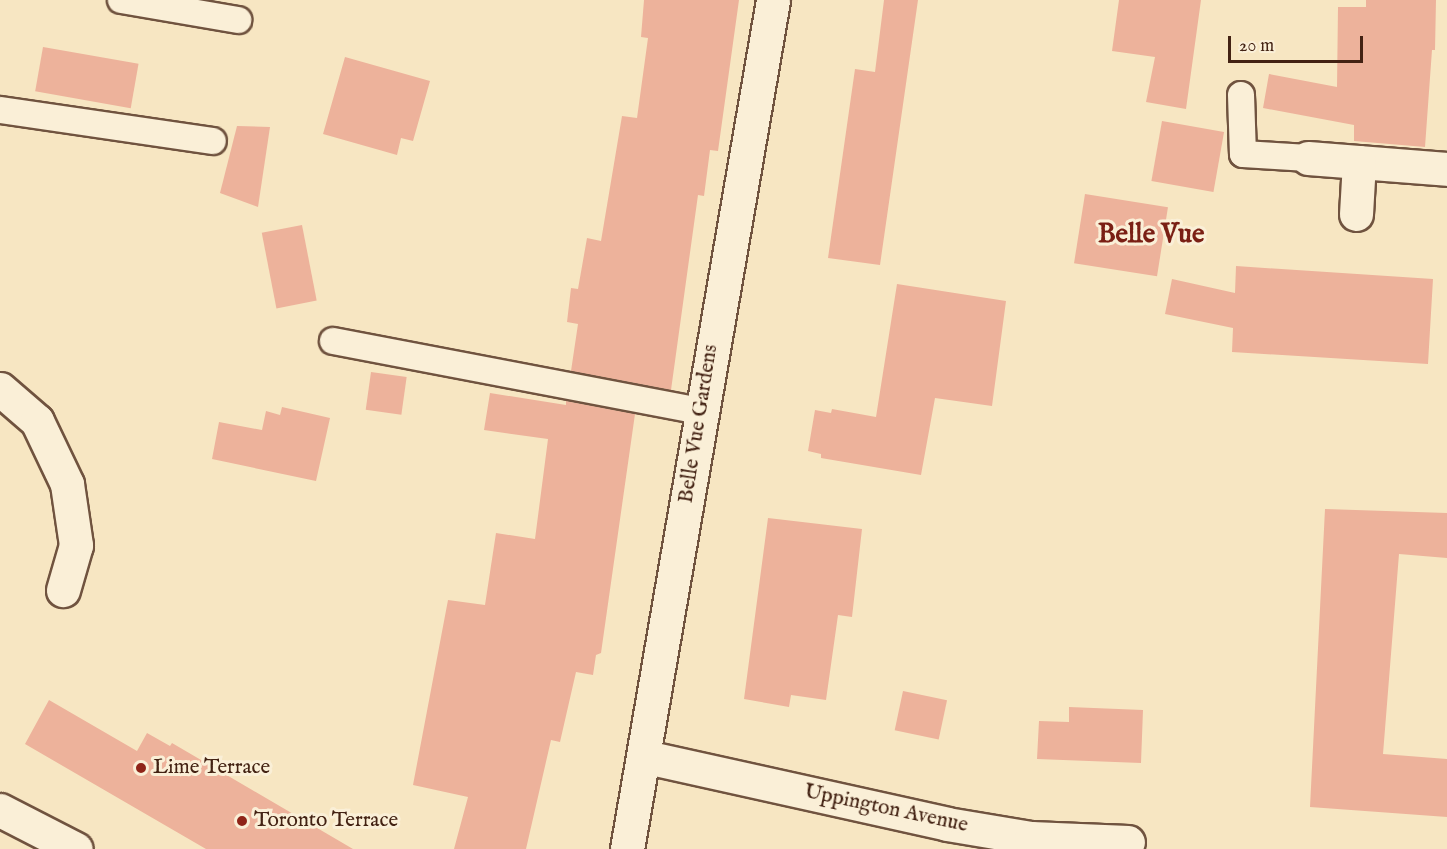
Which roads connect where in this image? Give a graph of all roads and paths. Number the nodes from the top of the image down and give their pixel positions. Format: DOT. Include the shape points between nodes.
graph roads {
  1 [pos="121,0"];
  2 [pos="773,0"];
  3 [pos="238,20"];
  4 [pos="1241,95"];
  5 [pos="0,110"];
  6 [pos="213,141"];
  7 [pos="1308,158"];
  8 [pos="1359,162"];
  9 [pos="1447,169"];
  10 [pos="1356,214"];
  11 [pos="333,341"];
  12 [pos="0,389"];
  13 [pos="700,411"];
  14 [pos="63,590"];
  15 [pos="646,757"];
  16 [pos="0,810"];
  17 [pos="1128,843"];
  18 [pos="76,849"];
  19 [pos="627,849"];
  1 -- 3 [label="lane"];
  2 -- 13 [label="street, Belle Vue Gardens"];
  4 -- 7 [label="lane" via="1243,154"];
  5 -- 6 [label="lane"];
  7 -- 8 [label="street"];
  8 -- 9 [label="street"];
  8 -- 10 [label="street"];
  11 -- 13 [label="lane"];
  12 -- 14 [label="street" via="37,421 66,484 76,545"];
  13 -- 15 [label="street, Belle Vue Gardens"];
  15 -- 17 [label="street, Uppington Avenue" via="947,824 1031,837"];
  15 -- 19 [label="street, Belle Vue Gardens"];
  16 -- 18 [label="street"];
}
